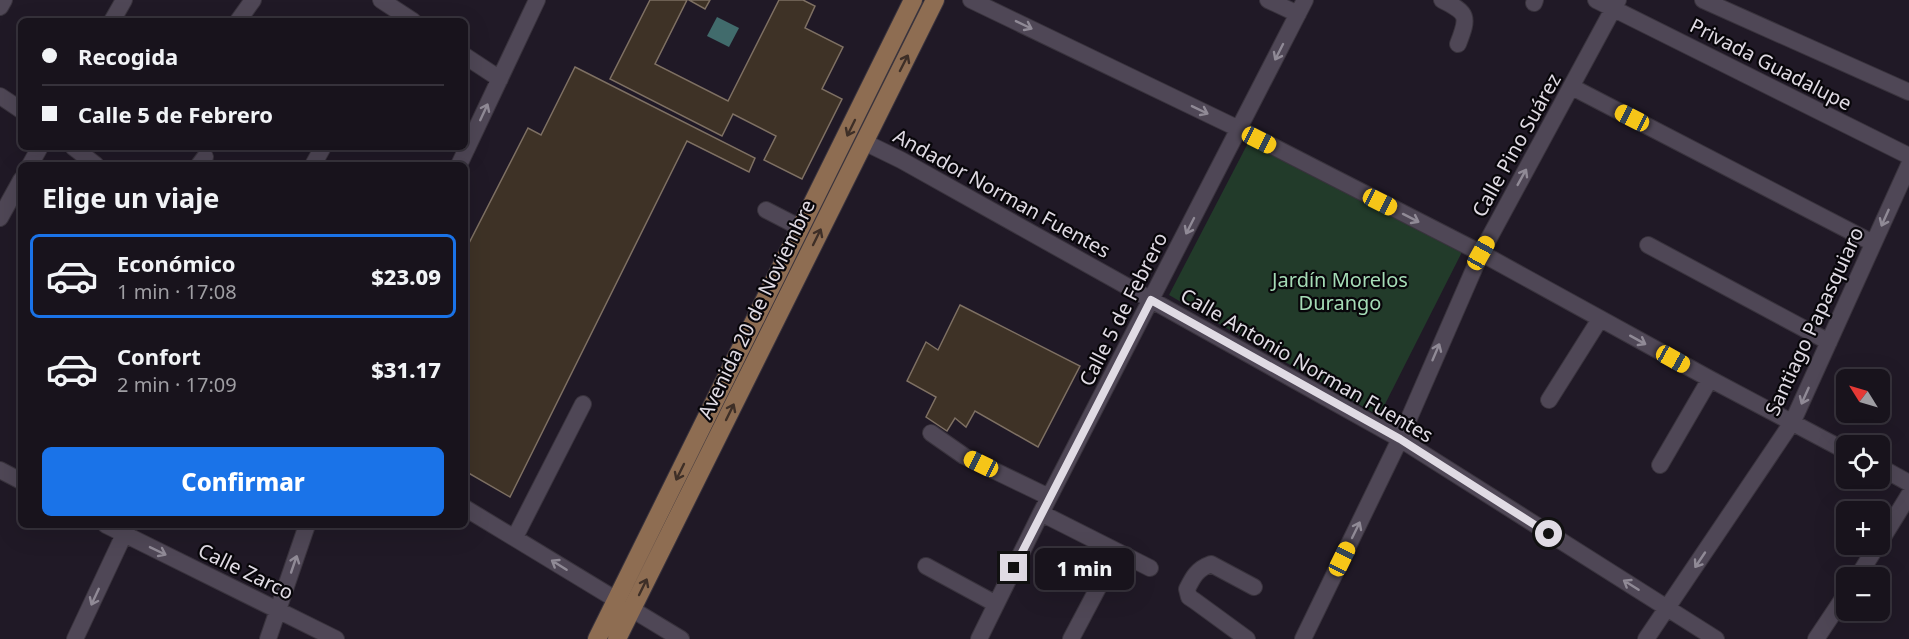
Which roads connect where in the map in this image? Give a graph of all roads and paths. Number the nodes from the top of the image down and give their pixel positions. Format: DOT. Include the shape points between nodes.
graph roads {
  1 [pos="4,0"];
  2 [pos="124,0"];
  3 [pos="253,0"];
  4 [pos="381,0"];
  5 [pos="537,0"];
  6 [pos="914,0"];
  7 [pos="935,0"];
  8 [pos="971,0"];
  9 [pos="1268,0"];
  10 [pos="1442,0"];
  11 [pos="1596,0"];
  12 [pos="1703,0"];
  13 [pos="1616,4"];
  14 [pos="0,7"];
  15 [pos="1302,7"];
  16 [pos="405,14"];
  17 [pos="114,18"];
  18 [pos="240,18"];
  19 [pos="1458,44"];
  20 [pos="468,58"];
  21 [pos="500,79"];
  22 [pos="1572,87"];
  23 [pos="1909,92"];
  24 [pos="0,96"];
  25 [pos="18,108"];
  26 [pos="1239,129"];
  27 [pos="864,142"];
  28 [pos="468,146"];
  29 [pos="77,150"];
  30 [pos="1909,156"];
  31 [pos="92,162"];
  32 [pos="1909,165"];
  33 [pos="18,185"];
  34 [pos="766,210"];
  35 [pos="0,218"];
  36 [pos="801,228"];
  37 [pos="1873,243"];
  38 [pos="1648,245"];
  39 [pos="1481,253"];
  40 [pos="1151,300"];
  41 [pos="1600,319"];
  42 [pos="1829,342"];
  43 [pos="1710,379"];
  44 [pos="1549,400"];
  45 [pos="583,404"];
  46 [pos="1793,422"];
  47 [pos="931,433"];
  48 [pos="1400,439"];
  49 [pos="1836,446"];
  50 [pos="1660,465"];
  51 [pos="0,470"];
  52 [pos="1890,473"];
  53 [pos="18,479"];
  54 [pos="1909,483"];
  55 [pos="1909,495"];
  56 [pos="1049,497"];
  57 [pos="468,510"];
  58 [pos="1041,513"];
  59 [pos="1890,525"];
  60 [pos="306,528"];
  61 [pos="126,530"];
  62 [pos="514,537"];
  63 [pos="1117,552"];
  64 [pos="926,566"];
  65 [pos="1150,568"];
  66 [pos="1254,587"];
  67 [pos="996,604"];
  68 [pos="624,605"];
  69 [pos="1667,608"];
  70 [pos="1836,609"];
  71 [pos="279,610"];
  72 [pos="75,639"];
  73 [pos="268,639"];
  74 [pos="336,639"];
  75 [pos="597,639"];
  76 [pos="617,639"];
  77 [pos="681,639"];
  78 [pos="979,639"];
  79 [pos="1071,639"];
  80 [pos="1247,639"];
  81 [pos="1303,639"];
  82 [pos="1647,639"];
  83 [pos="1716,639"];
  84 [pos="1816,639"];
  1 -- 14 [label="street"];
  2 -- 17 [label="street"];
  3 -- 18 [label="street"];
  4 -- 16 [label="street"];
  5 -- 21 [label="street"];
  6 -- 36 [label="main road, Avenida 20 de Noviembre, one-way"];
  27 -- 7 [label="main road, Avenida 20 de Noviembre, one-way"];
  8 -- 26 [label="street, one-way"];
  9 -- 15 [label="street"];
  10 -- 19 [label="street" via="1459,8 1466,18"];
  11 -- 13 [label="street, Privada Guadalupe"];
  12 -- 23 [label="street"];
  13 -- 22 [label="street, Calle Pino Suárez"];
  13 -- 30 [label="street, Privada Guadalupe"];
  15 -- 26 [label="street, Calle 5 de Febrero, one-way"];
  20 -- 21 [label="street"];
  28 -- 21 [label="street, one-way"];
  22 -- 37 [label="street"];
  39 -- 22 [label="street, Calle Pino Suárez, one-way"];
  24 -- 25 [label="street"];
  26 -- 39 [label="street, one-way"];
  26 -- 40 [label="street, Calle 5 de Febrero, one-way"];
  27 -- 40 [label="street, Andador Norman Fuentes"];
  68 -- 27 [label="main road, Avenida 20 de Noviembre, one-way"];
  29 -- 31 [label="street"];
  32 -- 37 [label="street, Santiago Papasquiaro, one-way"];
  33 -- 35 [label="street"];
  34 -- 36 [label="street"];
  36 -- 68 [label="main road, Avenida 20 de Noviembre, one-way"];
  37 -- 42 [label="street, Santiago Papasquiaro"];
  38 -- 42 [label="street"];
  39 -- 41 [label="street"];
  48 -- 39 [label="street, Calle Pino Suárez, one-way"];
  40 -- 48 [label="street, Calle Antonio Norman Fuentes"];
  40 -- 56 [label="street, Calle 5 de Febrero"];
  41 -- 43 [label="street, one-way"];
  41 -- 44 [label="street"];
  42 -- 46 [label="street, Santiago Papasquiaro, one-way"];
  43 -- 46 [label="street"];
  43 -- 50 [label="street"];
  45 -- 62 [label="street"];
  46 -- 49 [label="street"];
  46 -- 69 [label="street, Santiago Papasquiaro, one-way"];
  47 -- 56 [label="street" via="964,456"];
  69 -- 48 [label="street, Calle Antonio Norman Fuentes, one-way"];
  81 -- 48 [label="street, Calle Pino Suárez, one-way"];
  51 -- 53 [label="street"];
  52 -- 54 [label="street"];
  55 -- 59 [label="street"];
  56 -- 58 [label="street, Calle 5 de Febrero"];
  57 -- 62 [label="street"];
  58 -- 63 [label="street"];
  58 -- 67 [label="street, Calle 5 de Febrero"];
  71 -- 60 [label="street, one-way"];
  61 -- 71 [label="street, Calle Zarco, one-way"];
  61 -- 72 [label="street, one-way"];
  68 -- 62 [label="street, one-way"];
  63 -- 65 [label="street"];
  63 -- 79 [label="street"];
  64 -- 67 [label="street"];
  66 -- 80 [label="street" via="1211,564 1196,573 1187,589 1195,602"];
  67 -- 78 [label="street, Calle 5 de Febrero"];
  68 -- 75 [label="main road, Avenida 20 de Noviembre"];
  68 -- 76 [label="main road, Avenida 20 de Noviembre"];
  68 -- 77 [label="street"];
  69 -- 82 [label="street, Santiago Papasquiaro"];
  69 -- 83 [label="street, Calle Antonio Norman Fuentes"];
  70 -- 84 [label="street"];
  71 -- 73 [label="street"];
  71 -- 74 [label="street, Calle Zarco"];
}
